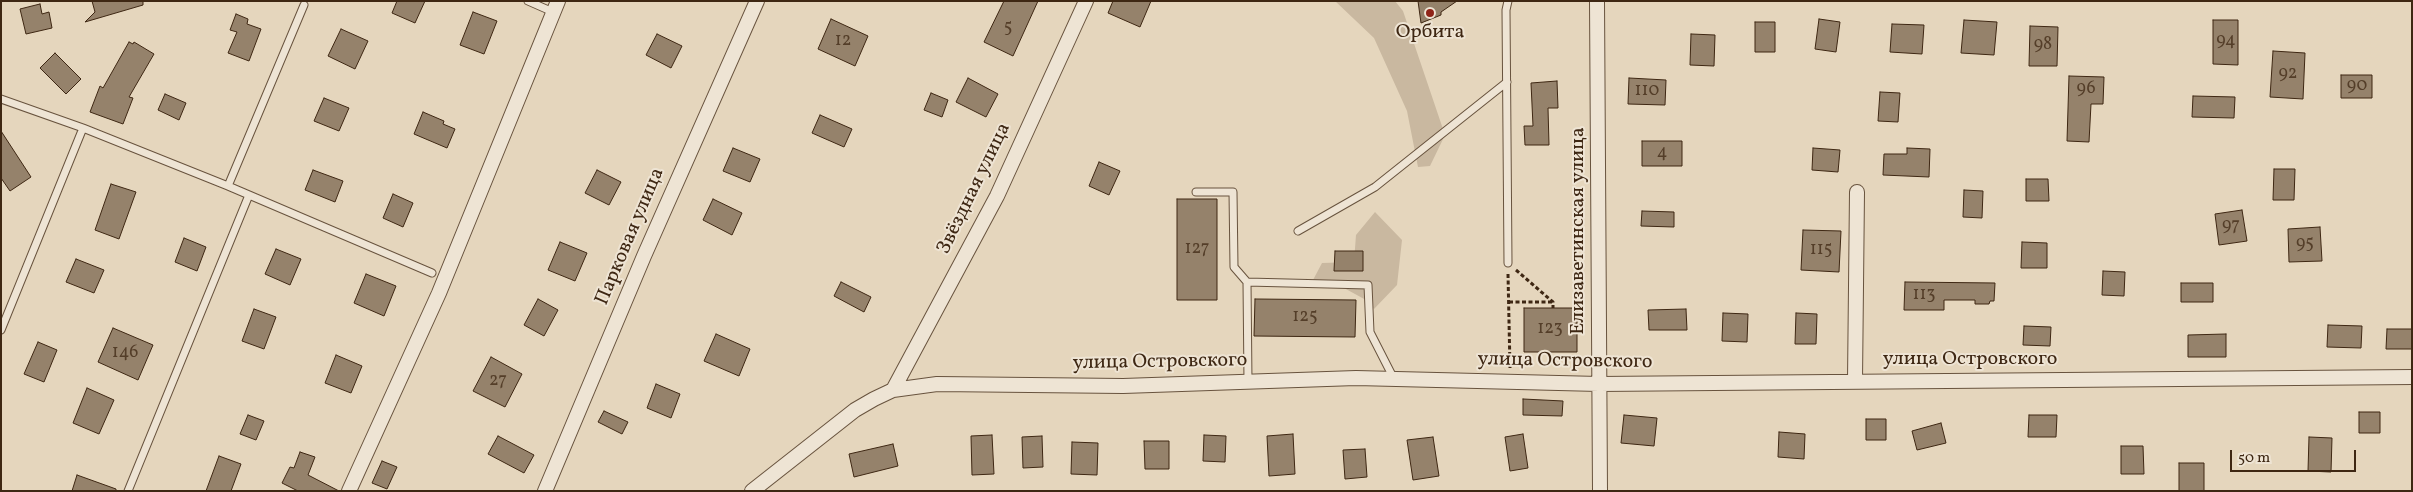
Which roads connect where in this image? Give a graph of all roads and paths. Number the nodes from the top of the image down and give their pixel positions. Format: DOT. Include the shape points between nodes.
graph roads {
  1 [pos="528,1"];
  2 [pos="756,1"];
  3 [pos="1086,1"];
  4 [pos="1508,1"];
  5 [pos="1598,1"];
  6 [pos="304,5"];
  7 [pos="556,7"];
  8 [pos="1507,82"];
  9 [pos="1,99"];
  10 [pos="83,128"];
  11 [pos="228,186"];
  12 [pos="1196,192"];
  13 [pos="1857,192"];
  14 [pos="249,195"];
  15 [pos="1298,231"];
  16 [pos="1508,264"];
  17 [pos="432,272"];
  18 [pos="1246,282"];
  19 [pos="1509,302"];
  20 [pos="1553,302"];
  21 [pos="1552,308"];
  22 [pos="1,330"];
  23 [pos="2412,377"];
  24 [pos="1394,379"];
  25 [pos="1855,380"];
  26 [pos="1248,382"];
  27 [pos="1510,382"];
  28 [pos="1599,384"];
  29 [pos="893,390"];
  30 [pos="128,491"];
  31 [pos="349,491"];
  32 [pos="545,491"];
  33 [pos="752,491"];
  34 [pos="1600,491"];
  1 -- 7 [label="lane"];
  2 -- 32 [label="street, Парковая улица"];
  3 -- 29 [label="street, Звёздная улица" via="997,196"];
  4 -- 8 [label="lane"];
  5 -- 28 [label="street, Елизаветинская улица"];
  6 -- 11 [label="lane"];
  7 -- 31 [label="street" via="439,293"];
  8 -- 15 [label="lane" via="1375,187"];
  8 -- 16 [label="lane"];
  9 -- 10 [label="lane"];
  10 -- 11 [label="lane"];
  10 -- 22 [label="lane"];
  11 -- 14 [label="lane"];
  12 -- 18 [label="lane" via="1233,192 1234,267"];
  13 -- 25 [label="street"];
  14 -- 17 [label="lane"];
  14 -- 30 [label="lane"];
  16 -- 19 [label="path"];
  16 -- 20 [label="path"];
  18 -- 24 [label="lane" via="1368,285 1370,332"];
  18 -- 26 [label="lane"];
  19 -- 20 [label="path"];
  19 -- 27 [label="path"];
  20 -- 21 [label="path"];
  23 -- 25 [label="street, улица Островского"];
  24 -- 26 [label="street, улица Островского"];
  24 -- 27 [label="street, улица Островского"];
  25 -- 28 [label="street, улица Островского"];
  26 -- 29 [label="street, улица Островского" via="1123,386 937,384"];
  27 -- 28 [label="street, улица Островского"];
  28 -- 34 [label="street, Елизаветинская улица"];
  29 -- 33 [label="street, улица Островского" via="855,410"];
}
